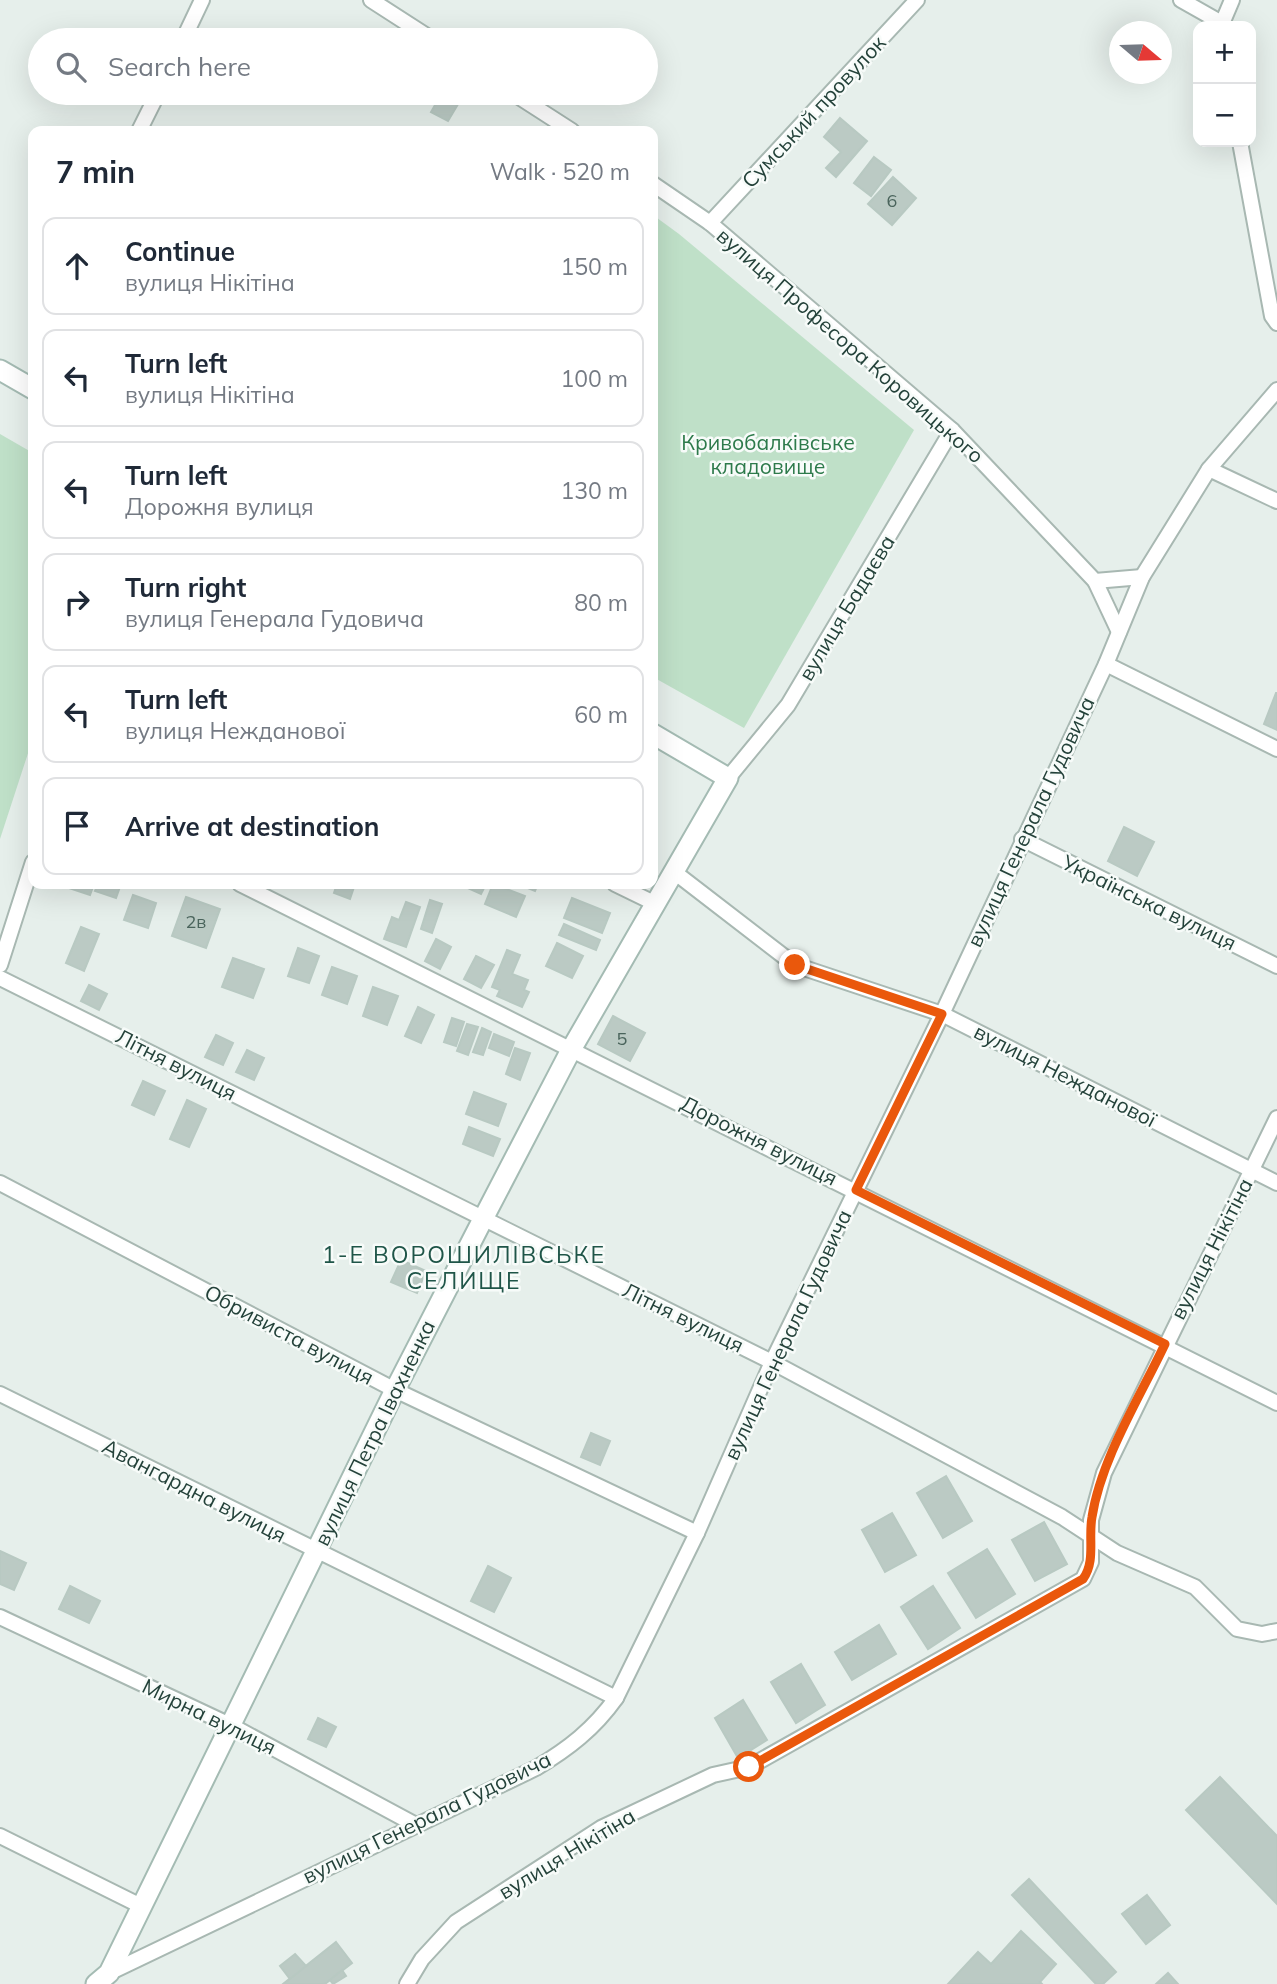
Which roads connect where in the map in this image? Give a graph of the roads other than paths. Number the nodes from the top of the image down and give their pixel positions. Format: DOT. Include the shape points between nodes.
graph roads {
  1 [pos="202,0"];
  2 [pos="371,0"];
  3 [pos="917,0"];
  4 [pos="1181,0"];
  5 [pos="1232,0"];
  6 [pos="1215,21"];
  7 [pos="1222,21"];
  8 [pos="189,28"];
  9 [pos="414,28"];
  10 [pos="152,105"];
  11 [pos="532,105"];
  12 [pos="142,126"];
  13 [pos="564,126"];
  14 [pos="1241,147"];
  15 [pos="658,187"];
  16 [pos="710,223"];
  17 [pos="1277,323"];
  18 [pos="0,370"];
  19 [pos="28,383"];
  20 [pos="1277,390"];
  21 [pos="952,430"];
  22 [pos="1209,469"];
  23 [pos="1277,501"];
  24 [pos="1142,577"];
  25 [pos="1095,581"];
  26 [pos="1119,632"];
  27 [pos="1106,664"];
  28 [pos="658,737"];
  29 [pos="1277,749"];
  30 [pos="728,778"];
  31 [pos="1022,839"];
  32 [pos="673,871"];
  33 [pos="28,878"];
  34 [pos="250,889"];
  35 [pos="625,889"];
  36 [pos="654,903"];
  37 [pos="0,965"];
  38 [pos="1277,966"];
  39 [pos="0,978"];
  40 [pos="942,1014"];
  41 [pos="572,1048"];
  42 [pos="1277,1118"];
  43 [pos="1252,1170"];
  44 [pos="1277,1183"];
  45 [pos="0,1184"];
  46 [pos="856,1190"];
  47 [pos="483,1219"];
  48 [pos="1165,1344"];
  49 [pos="772,1362"];
  50 [pos="395,1390"];
  51 [pos="0,1394"];
  52 [pos="1277,1403"];
  53 [pos="697,1533"];
  54 [pos="1090,1535"];
  55 [pos="316,1552"];
  56 [pos="0,1617"];
  57 [pos="1277,1630"];
  58 [pos="616,1698"];
  59 [pos="232,1726"];
  60 [pos="414,1824"];
  61 [pos="0,1836"];
  62 [pos="141,1906"];
  63 [pos="102,1978"];
  64 [pos="407,1984"];
  1 -- 8 [label="street"];
  2 -- 9 [label="street"];
  3 -- 16 [label="street, Сумський провулок"];
  4 -- 6 [label="street"];
  5 -- 7 [label="street"];
  10 -- 12 [label="street"];
  11 -- 13 [label="street"];
  14 -- 17 [label="street"];
  15 -- 16 [label="street, вулиця Професора Коровицького"];
  16 -- 21 [label="street, вулиця Професора Коровицького"];
  18 -- 19 [label="street"];
  20 -- 22 [label="street, вулиця Генерала Гудовича"];
  21 -- 25 [label="street, вулиця Професора Коровицького"];
  21 -- 30 [label="street, вулиця Бадаєва" via="795,695"];
  22 -- 23 [label="street"];
  22 -- 24 [label="street, вулиця Генерала Гудовича"];
  24 -- 25 [label="street"];
  24 -- 26 [label="street, вулиця Генерала Гудовича"];
  25 -- 26 [label="street, вулиця Професора Коровицького"];
  26 -- 27 [label="street, вулиця Генерала Гудовича"];
  27 -- 29 [label="street"];
  27 -- 31 [label="street, вулиця Генерала Гудовича"];
  28 -- 30 [label="street"];
  30 -- 32 [label="street, вулиця Петра Івахненка"];
  31 -- 38 [label="street, Українська вулиця"];
  31 -- 40 [label="street, вулиця Генерала Гудовича"];
  32 -- 36 [label="street, вулиця Петра Івахненка"];
  32 -- 40 [label="street, вулиця Нежданової" via="795,965"];
  33 -- 37 [label="street"];
  34 -- 41 [label="street, Дорожня вулиця"];
  35 -- 36 [label="street"];
  36 -- 41 [label="street, вулиця Петра Івахненка"];
  39 -- 47 [label="street, Літня вулиця"];
  40 -- 43 [label="street, вулиця Нежданової"];
  40 -- 46 [label="street, вулиця Генерала Гудовича"];
  41 -- 46 [label="street, Дорожня вулиця"];
  41 -- 47 [label="street, вулиця Петра Івахненка"];
  42 -- 43 [label="street, вулиця Нікітіна"];
  43 -- 44 [label="street, вулиця Нежданової"];
  43 -- 48 [label="street, вулиця Нікітіна"];
  45 -- 50 [label="street, Обривиста вулиця"];
  46 -- 48 [label="street, Дорожня вулиця"];
  46 -- 49 [label="street, вулиця Генерала Гудовича"];
  47 -- 49 [label="street, Літня вулиця"];
  47 -- 50 [label="street, вулиця Петра Івахненка"];
  48 -- 52 [label="street, Дорожня вулиця"];
  48 -- 54 [label="street, вулиця Нікітіна" via="1104,1473"];
  49 -- 53 [label="street, вулиця Генерала Гудовича"];
  49 -- 54 [label="street, Літня вулиця"];
  50 -- 53 [label="street, Обривиста вулиця"];
  50 -- 55 [label="street, вулиця Петра Івахненка"];
  51 -- 55 [label="street, Авангардна вулиця"];
  53 -- 58 [label="street, вулиця Генерала Гудовича"];
  54 -- 57 [label="street, Літня вулиця" via="1117,1553 1195,1587 1237,1629 1262,1634"];
  54 -- 64 [label="street, вулиця Нікітіна" via="1088,1572 1072,1587 749,1767 713,1775 601,1828 456,1922 422,1959"];
  55 -- 58 [label="street, Авангардна вулиця"];
  55 -- 59 [label="street, вулиця Петра Івахненка"];
  56 -- 59 [label="street, Мирна вулиця"];
  58 -- 60 [label="street, вулиця Генерала Гудовича" via="585,1735 560,1754"];
  59 -- 60 [label="street, Мирна вулиця"];
  59 -- 62 [label="street, вулиця Петра Івахненка"];
  60 -- 63 [label="street, вулиця Генерала Гудовича"];
  61 -- 62 [label="street"];
  62 -- 63 [label="street, вулиця Петра Івахненка"];
}
